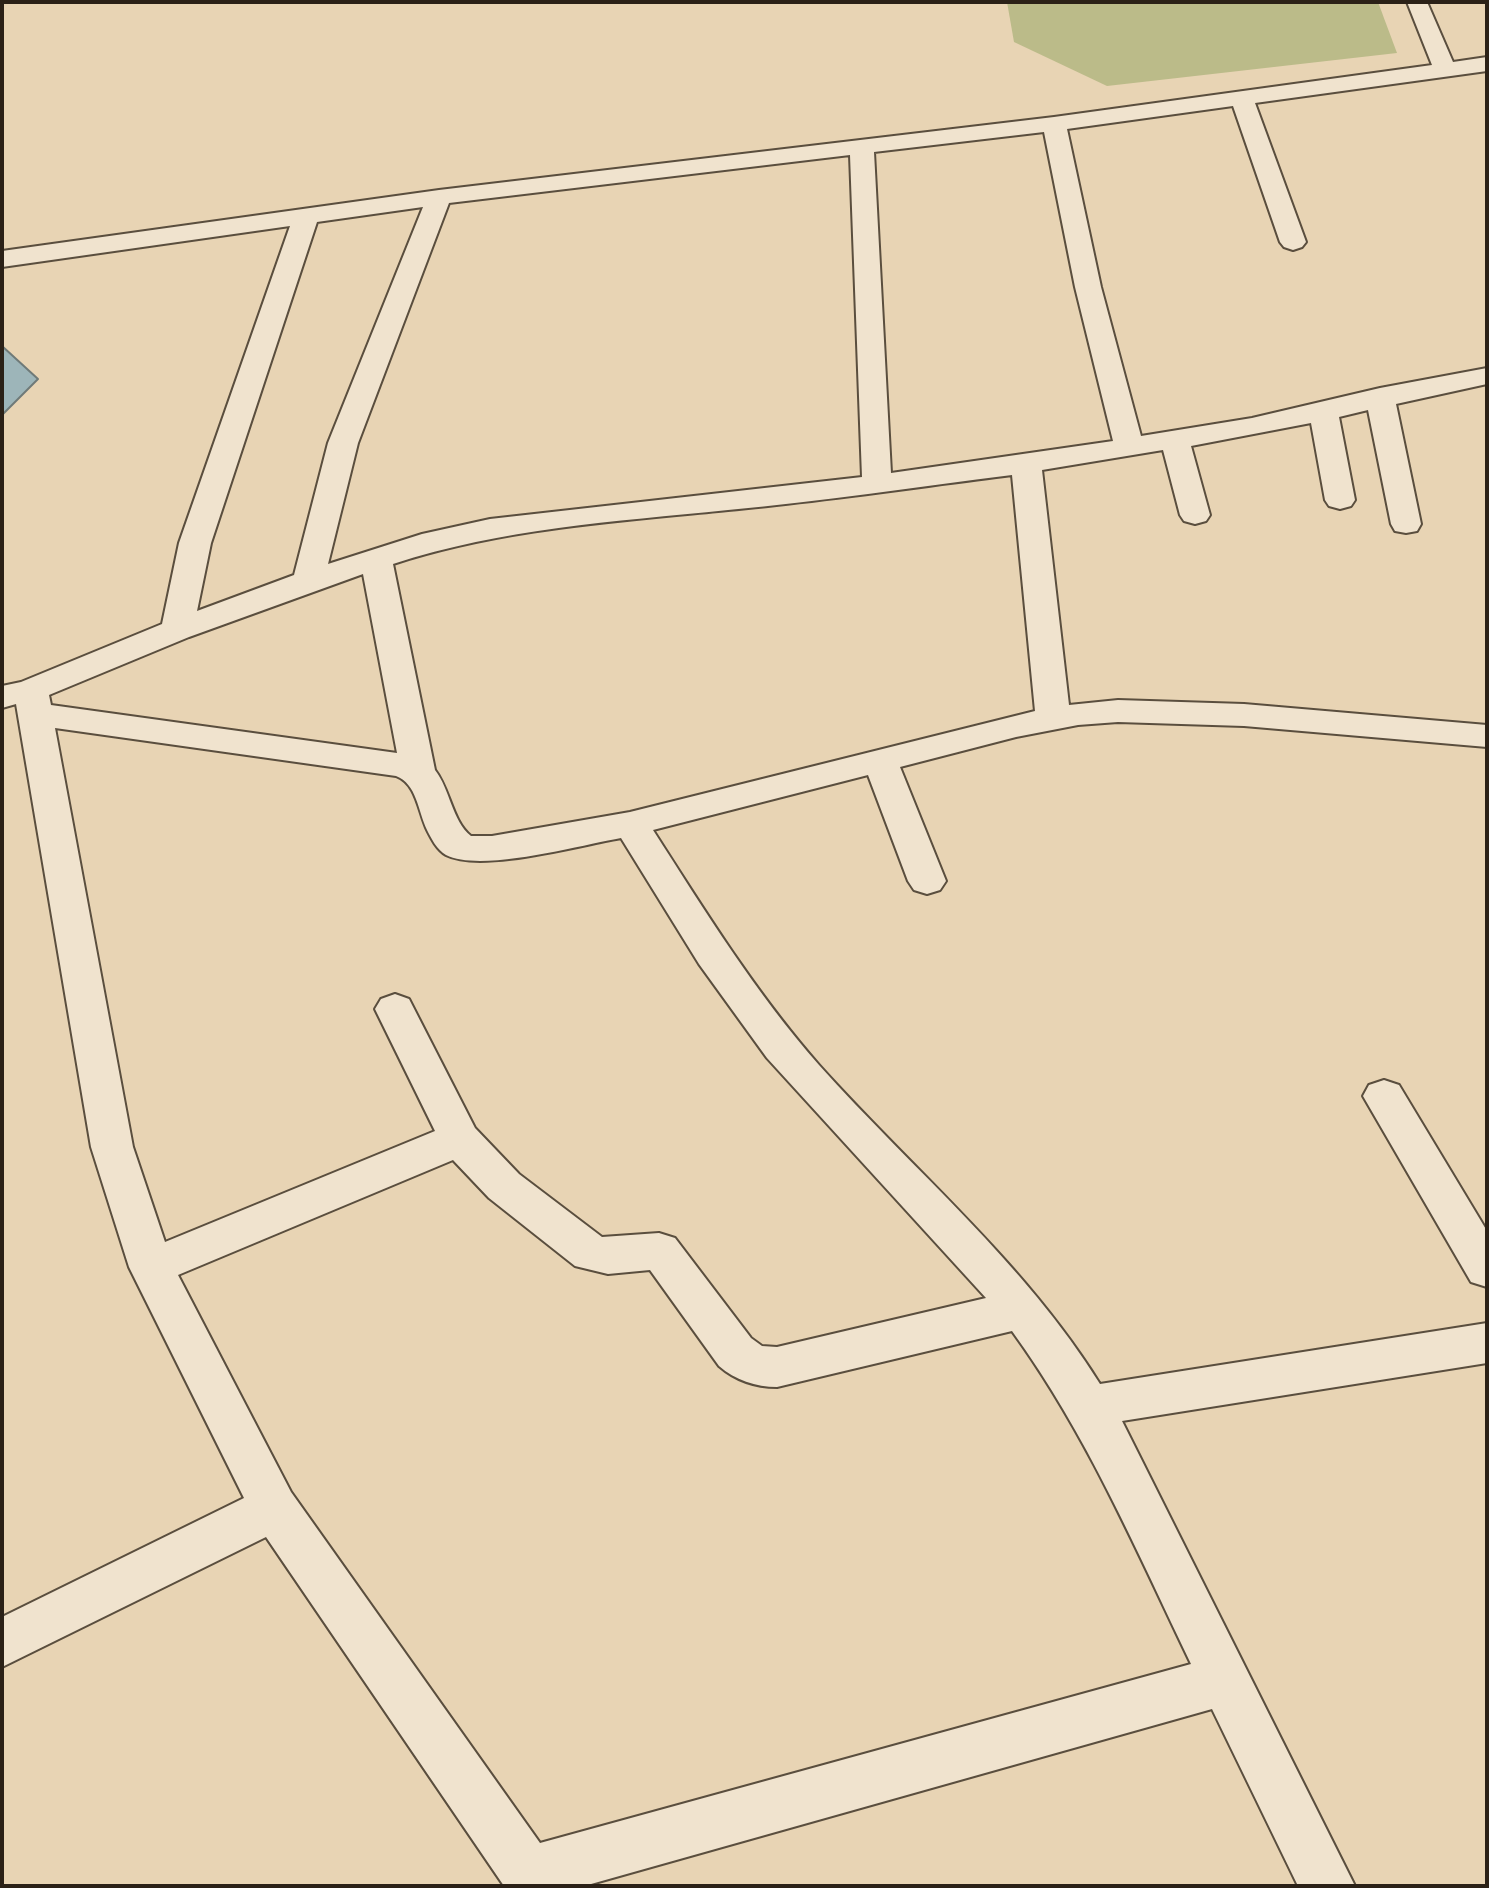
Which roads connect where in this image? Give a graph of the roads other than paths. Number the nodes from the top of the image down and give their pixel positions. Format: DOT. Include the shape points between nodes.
graph roads {
  1 [pos="1417,2"];
  2 [pos="1487,64"];
  3 [pos="1444,68"];
  4 [pos="1242,98"];
  5 [pos="1054,124"];
  6 [pos="862,146"];
  7 [pos="439,197"];
  8 [pos="306,216"];
  9 [pos="1293,242"];
  10 [pos="2,259"];
  11 [pos="1487,376"];
  12 [pos="1380,397"];
  13 [pos="1323,411"];
  14 [pos="1175,441"];
  15 [pos="1129,448"];
  16 [pos="1026,464"];
  17 [pos="877,485"];
  18 [pos="1340,500"];
  19 [pos="1195,515"];
  20 [pos="1406,524"];
  21 [pos="376,558"];
  22 [pos="309,581"];
  23 [pos="177,630"];
  24 [pos="23,701"];
  25 [pos="1052,719"];
  26 [pos="1487,736"];
  27 [pos="880,761"];
  28 [pos="418,771"];
  29 [pos="630,824"];
  30 [pos="927,881"];
  31 [pos="396,1009"];
  32 [pos="1384,1096"];
  33 [pos="460,1139"];
  34 [pos="151,1267"];
  35 [pos="1487,1269"];
  36 [pos="1022,1309"];
  37 [pos="1487,1343"];
  38 [pos="1088,1406"];
  39 [pos="274,1508"];
  40 [pos="2,1643"];
  41 [pos="1226,1680"];
  42 [pos="533,1880"];
  43 [pos="1327,1886"];
  1 -- 3 [label="street"];
  2 -- 3 [label="street"];
  3 -- 4 [label="street"];
  4 -- 5 [label="street"];
  4 -- 9 [label="street"];
  5 -- 6 [label="street"];
  5 -- 15 [label="street" via="1088,288"];
  6 -- 7 [label="street"];
  6 -- 17 [label="street"];
  7 -- 8 [label="street"];
  7 -- 22 [label="street" via="343,443"];
  8 -- 10 [label="street"];
  8 -- 23 [label="street" via="195,543"];
  11 -- 12 [label="street"];
  12 -- 13 [label="street"];
  12 -- 20 [label="street"];
  13 -- 14 [label="street"];
  13 -- 18 [label="street"];
  14 -- 15 [label="street"];
  14 -- 19 [label="street"];
  15 -- 16 [label="street"];
  16 -- 17 [label="street"];
  16 -- 25 [label="street"];
  17 -- 21 [label="street" via="544,520 490,528"];
  21 -- 22 [label="street"];
  21 -- 28 [label="street"];
  22 -- 23 [label="street"];
  23 -- 24 [label="street"];
  24 -- 28 [label="street"];
  24 -- 34 [label="street" via="112,1147"];
  25 -- 26 [label="street" via="1118,711 1244,715"];
  25 -- 27 [label="street"];
  27 -- 29 [label="street"];
  27 -- 30 [label="street"];
  28 -- 29 [label="street" via="449,837 471,849"];
  29 -- 36 [label="street" via="766,1029 835,1110"];
  31 -- 33 [label="street"];
  32 -- 35 [label="street"];
  33 -- 34 [label="street"];
  33 -- 36 [label="street" via="504,1186 592,1253 659,1251 735,1352 759,1367 777,1367"];
  34 -- 39 [label="street"];
  36 -- 38 [label="street"];
  37 -- 38 [label="street"];
  38 -- 41 [label="street"];
  39 -- 40 [label="street"];
  39 -- 42 [label="street"];
  41 -- 42 [label="street"];
  41 -- 43 [label="street"];
}
